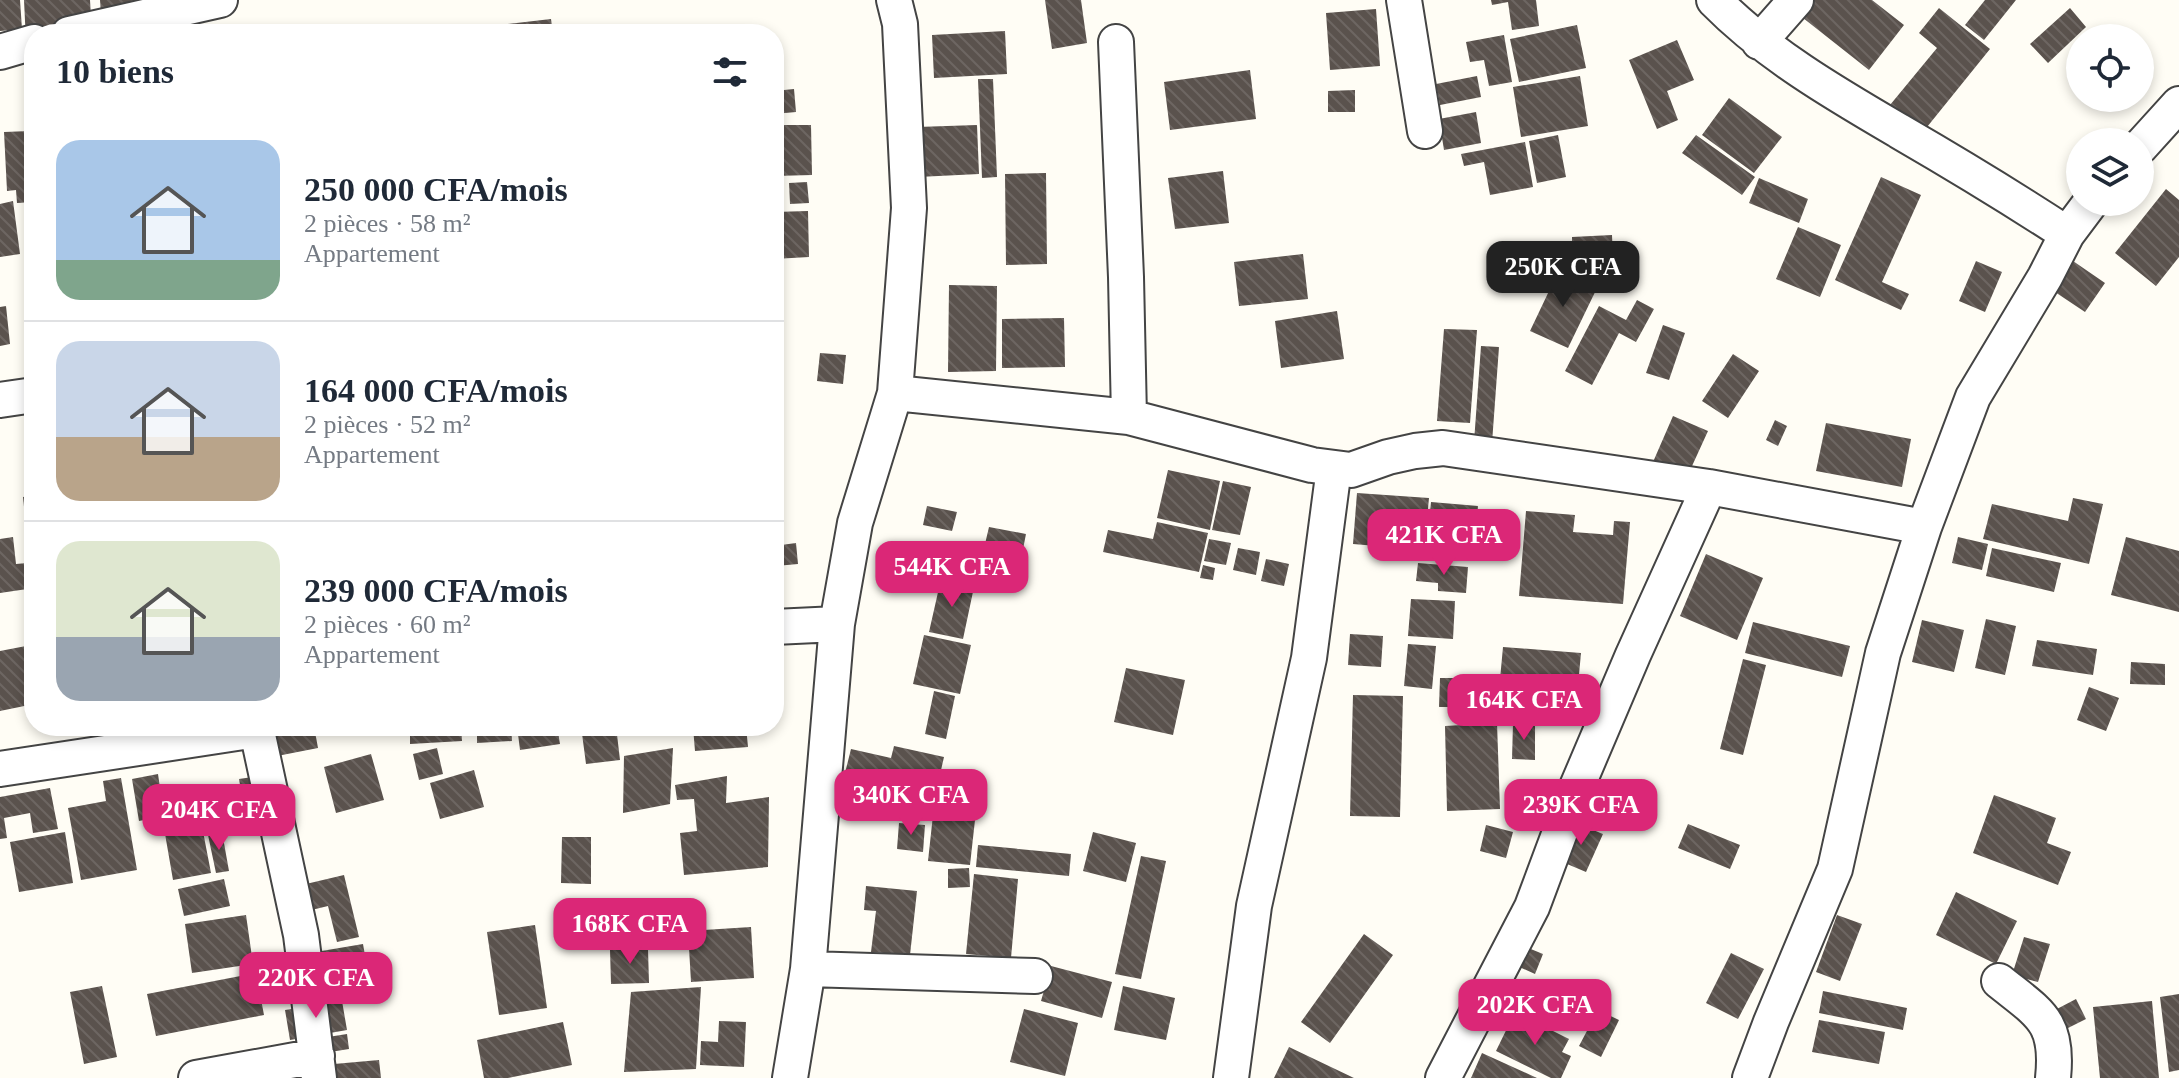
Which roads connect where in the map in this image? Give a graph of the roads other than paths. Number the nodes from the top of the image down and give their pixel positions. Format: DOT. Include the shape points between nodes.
graph roads {
  1 [pos="220,0"];
  2 [pos="894,0"];
  3 [pos="1404,0"];
  4 [pos="1714,0"];
  5 [pos="1796,0"];
  6 [pos="113,24"];
  7 [pos="1116,42"];
  8 [pos="1759,42"];
  9 [pos="24,45"];
  10 [pos="0,52"];
  11 [pos="2179,104"];
  12 [pos="1425,131"];
  13 [pos="2154,132"];
  14 [pos="2080,216"];
  15 [pos="2067,234"];
  16 [pos="895,393"];
  17 [pos="24,396"];
  18 [pos="0,400"];
  19 [pos="1129,417"];
  20 [pos="1334,468"];
  21 [pos="1709,487"];
  22 [pos="1924,527"];
  23 [pos="837,624"];
  24 [pos="784,627"];
  25 [pos="206,736"];
  26 [pos="258,736"];
  27 [pos="0,769"];
  28 [pos="808,969"];
  29 [pos="1035,976"];
  30 [pos="1999,981"];
  31 [pos="318,1067"];
  32 [pos="196,1078"];
  33 [pos="790,1078"];
  34 [pos="1231,1078"];
  35 [pos="1443,1078"];
  36 [pos="1750,1078"];
  37 [pos="2053,1078"];
  1 -- 6 [label="street"];
  2 -- 16 [label="street" via="900,24 909,208"];
  3 -- 12 [label="street"];
  4 -- 8 [label="street"];
  5 -- 8 [label="street"];
  7 -- 19 [label="street"];
  8 -- 15 [label="street"];
  9 -- 10 [label="street"];
  11 -- 13 [label="street"];
  14 -- 15 [label="street"];
  15 -- 22 [label="street" via="1973,397"];
  16 -- 19 [label="street"];
  16 -- 23 [label="street" via="855,523"];
  17 -- 18 [label="street"];
  19 -- 20 [label="street"];
  20 -- 21 [label="street" via="1351,470 1388,457 1443,448"];
  20 -- 34 [label="street" via="1309,658 1254,906"];
  21 -- 22 [label="street"];
  21 -- 35 [label="street" via="1576,789 1532,907"];
  22 -- 36 [label="street" via="1883,653 1835,869"];
  23 -- 24 [label="street"];
  23 -- 28 [label="street"];
  25 -- 27 [label="street"];
  26 -- 31 [label="street" via="301,935"];
  28 -- 29 [label="street"];
  28 -- 33 [label="street"];
  30 -- 37 [label="street" via="2038,1012 2048,1027 2055,1053"];
  31 -- 32 [label="street"];
}
